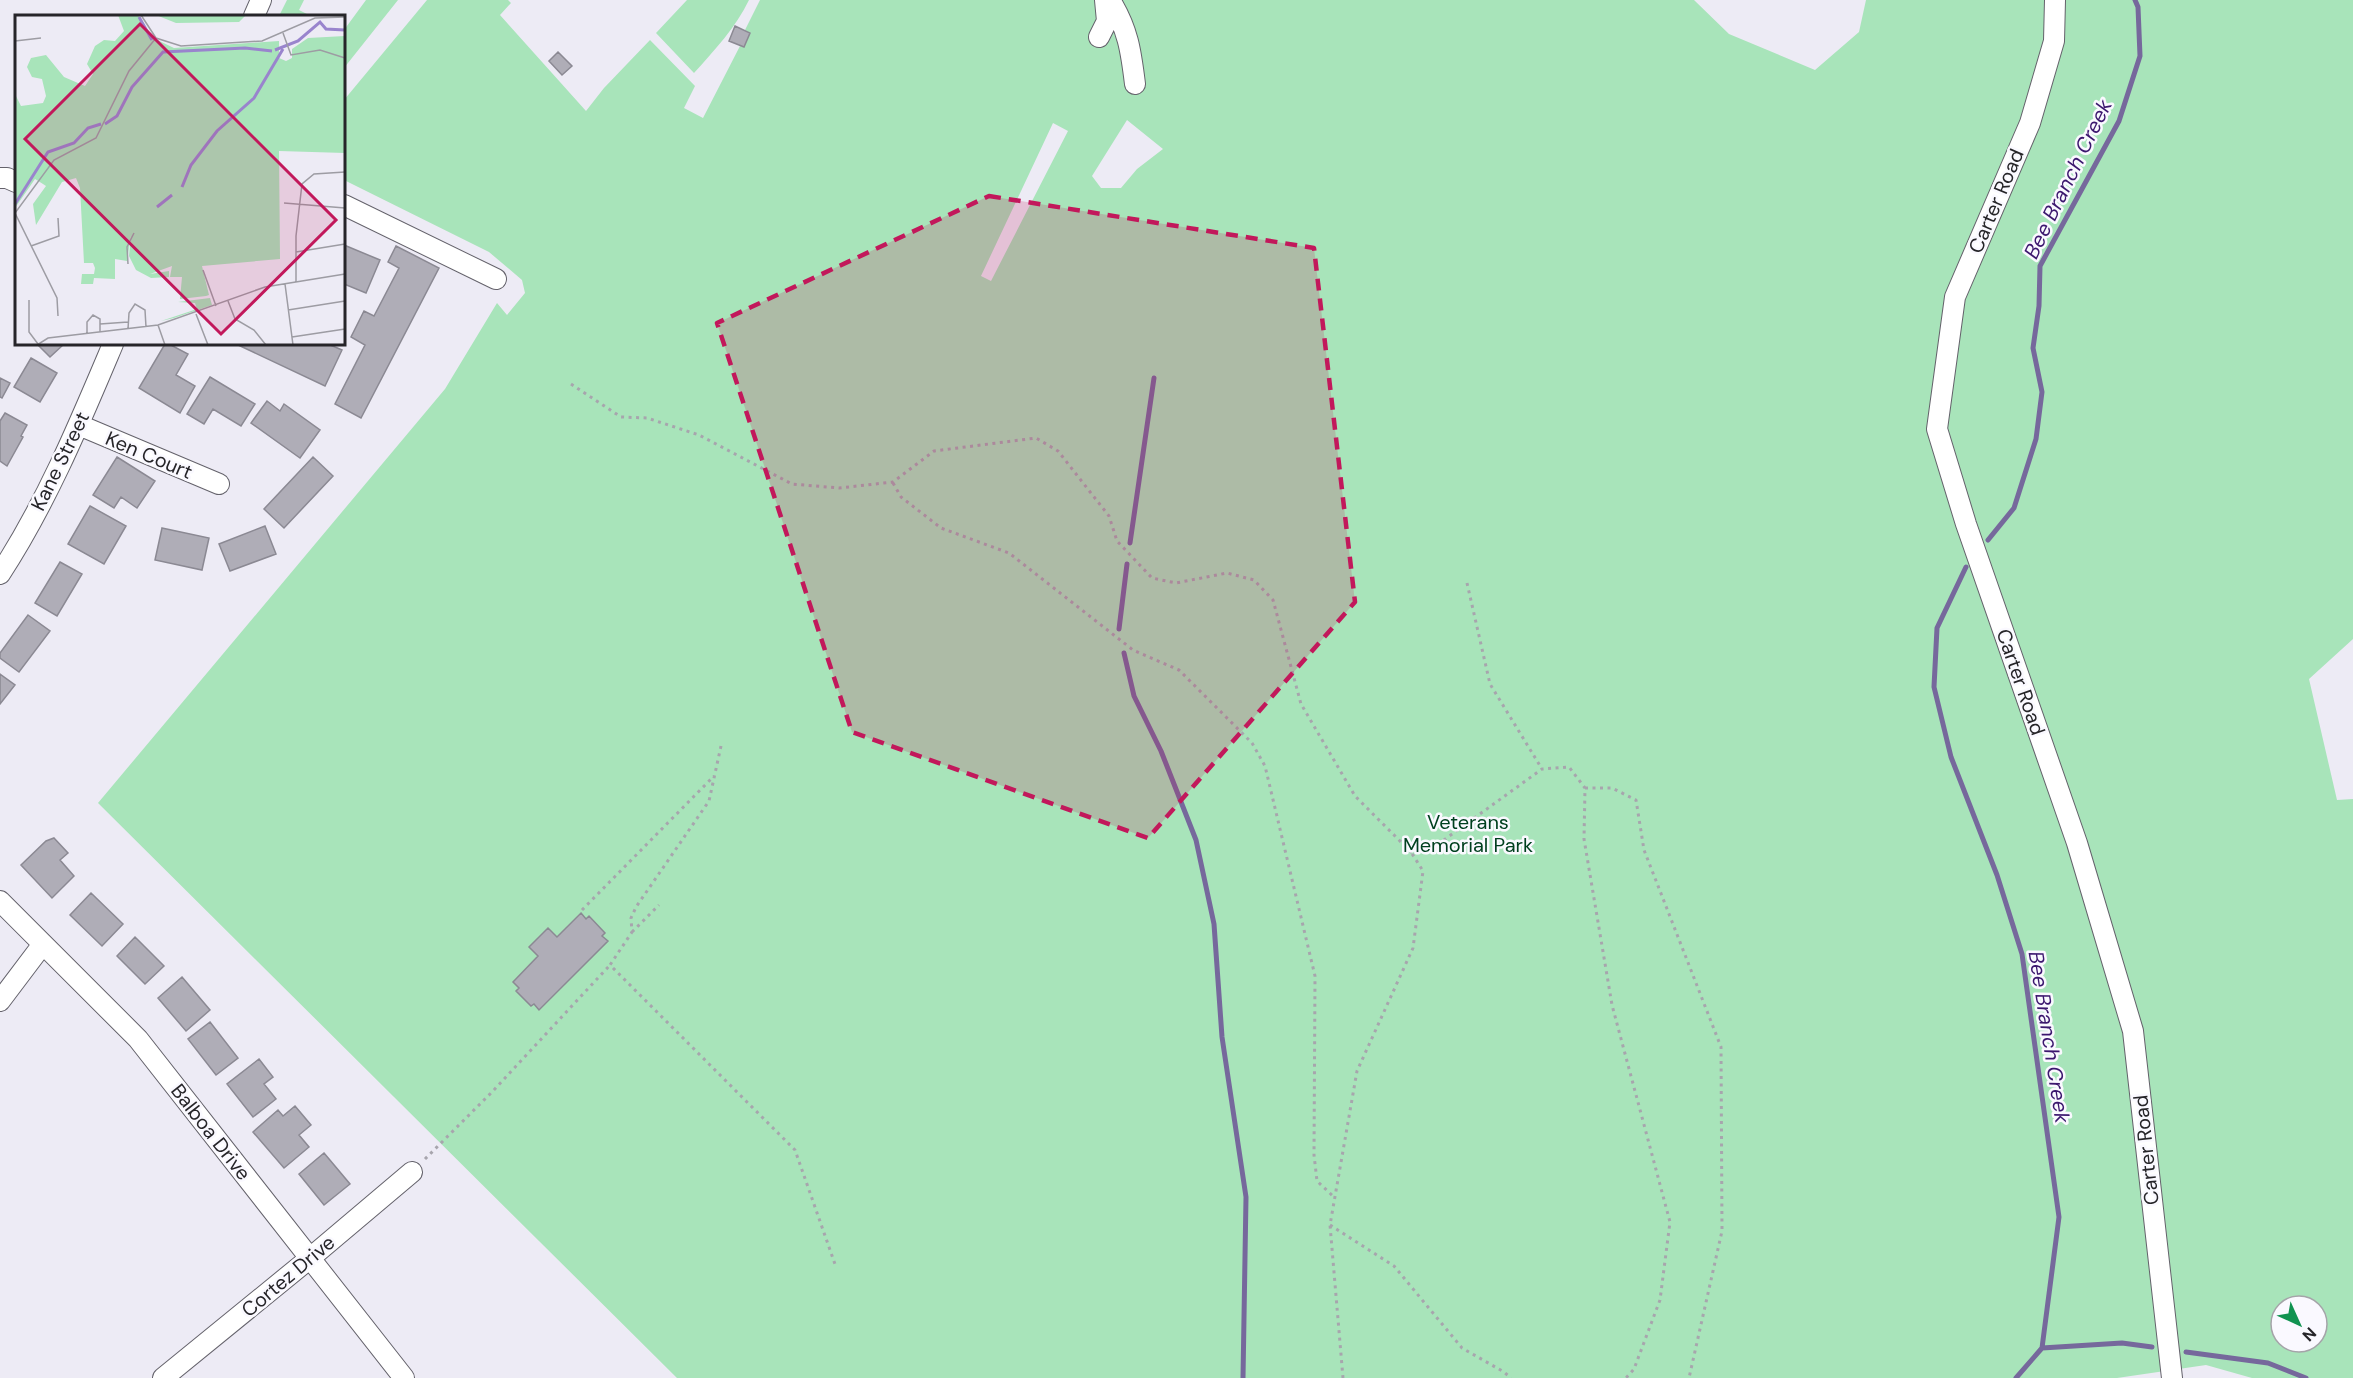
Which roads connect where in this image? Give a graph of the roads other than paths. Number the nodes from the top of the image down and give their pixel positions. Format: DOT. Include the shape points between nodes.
graph roads {
  1 [pos="261,0"];
  2 [pos="1108,0"];
  3 [pos="2055,0"];
  4 [pos="254,15"];
  5 [pos="1099,37"];
  6 [pos="1135,84"];
  7 [pos="0,178"];
  8 [pos="15,182"];
  9 [pos="345,205"];
  10 [pos="496,279"];
  11 [pos="113,345"];
  12 [pos="79,425"];
  13 [pos="219,484"];
  14 [pos="0,574"];
  15 [pos="0,901"];
  16 [pos="43,944"];
  17 [pos="0,1001"];
  18 [pos="412,1172"];
  19 [pos="309,1259"];
  20 [pos="163,1378"];
  21 [pos="404,1378"];
  22 [pos="2172,1378"];
  1 -- 4 [label="street"];
  2 -- 5 [label="street" via="1107,21"];
  2 -- 6 [label="street" via="1121,17 1130,42"];
  3 -- 22 [label="street, Carter Road" via="2054,41 2030,123 1955,297 1937,429 1966,525 2077,843 2133,1031"];
  7 -- 8 [label="street"];
  9 -- 10 [label="street"];
  11 -- 12 [label="street, Kane Street"];
  12 -- 13 [label="street, Ken Court"];
  12 -- 14 [label="street, Kane Street" via="19,545"];
  15 -- 16 [label="street, Balboa Drive"];
  16 -- 17 [label="street"];
  16 -- 19 [label="street, Balboa Drive" via="138,1039"];
  18 -- 19 [label="street, Cortez Drive"];
  19 -- 20 [label="street, Cortez Drive"];
  19 -- 21 [label="street, Balboa Drive"];
}
